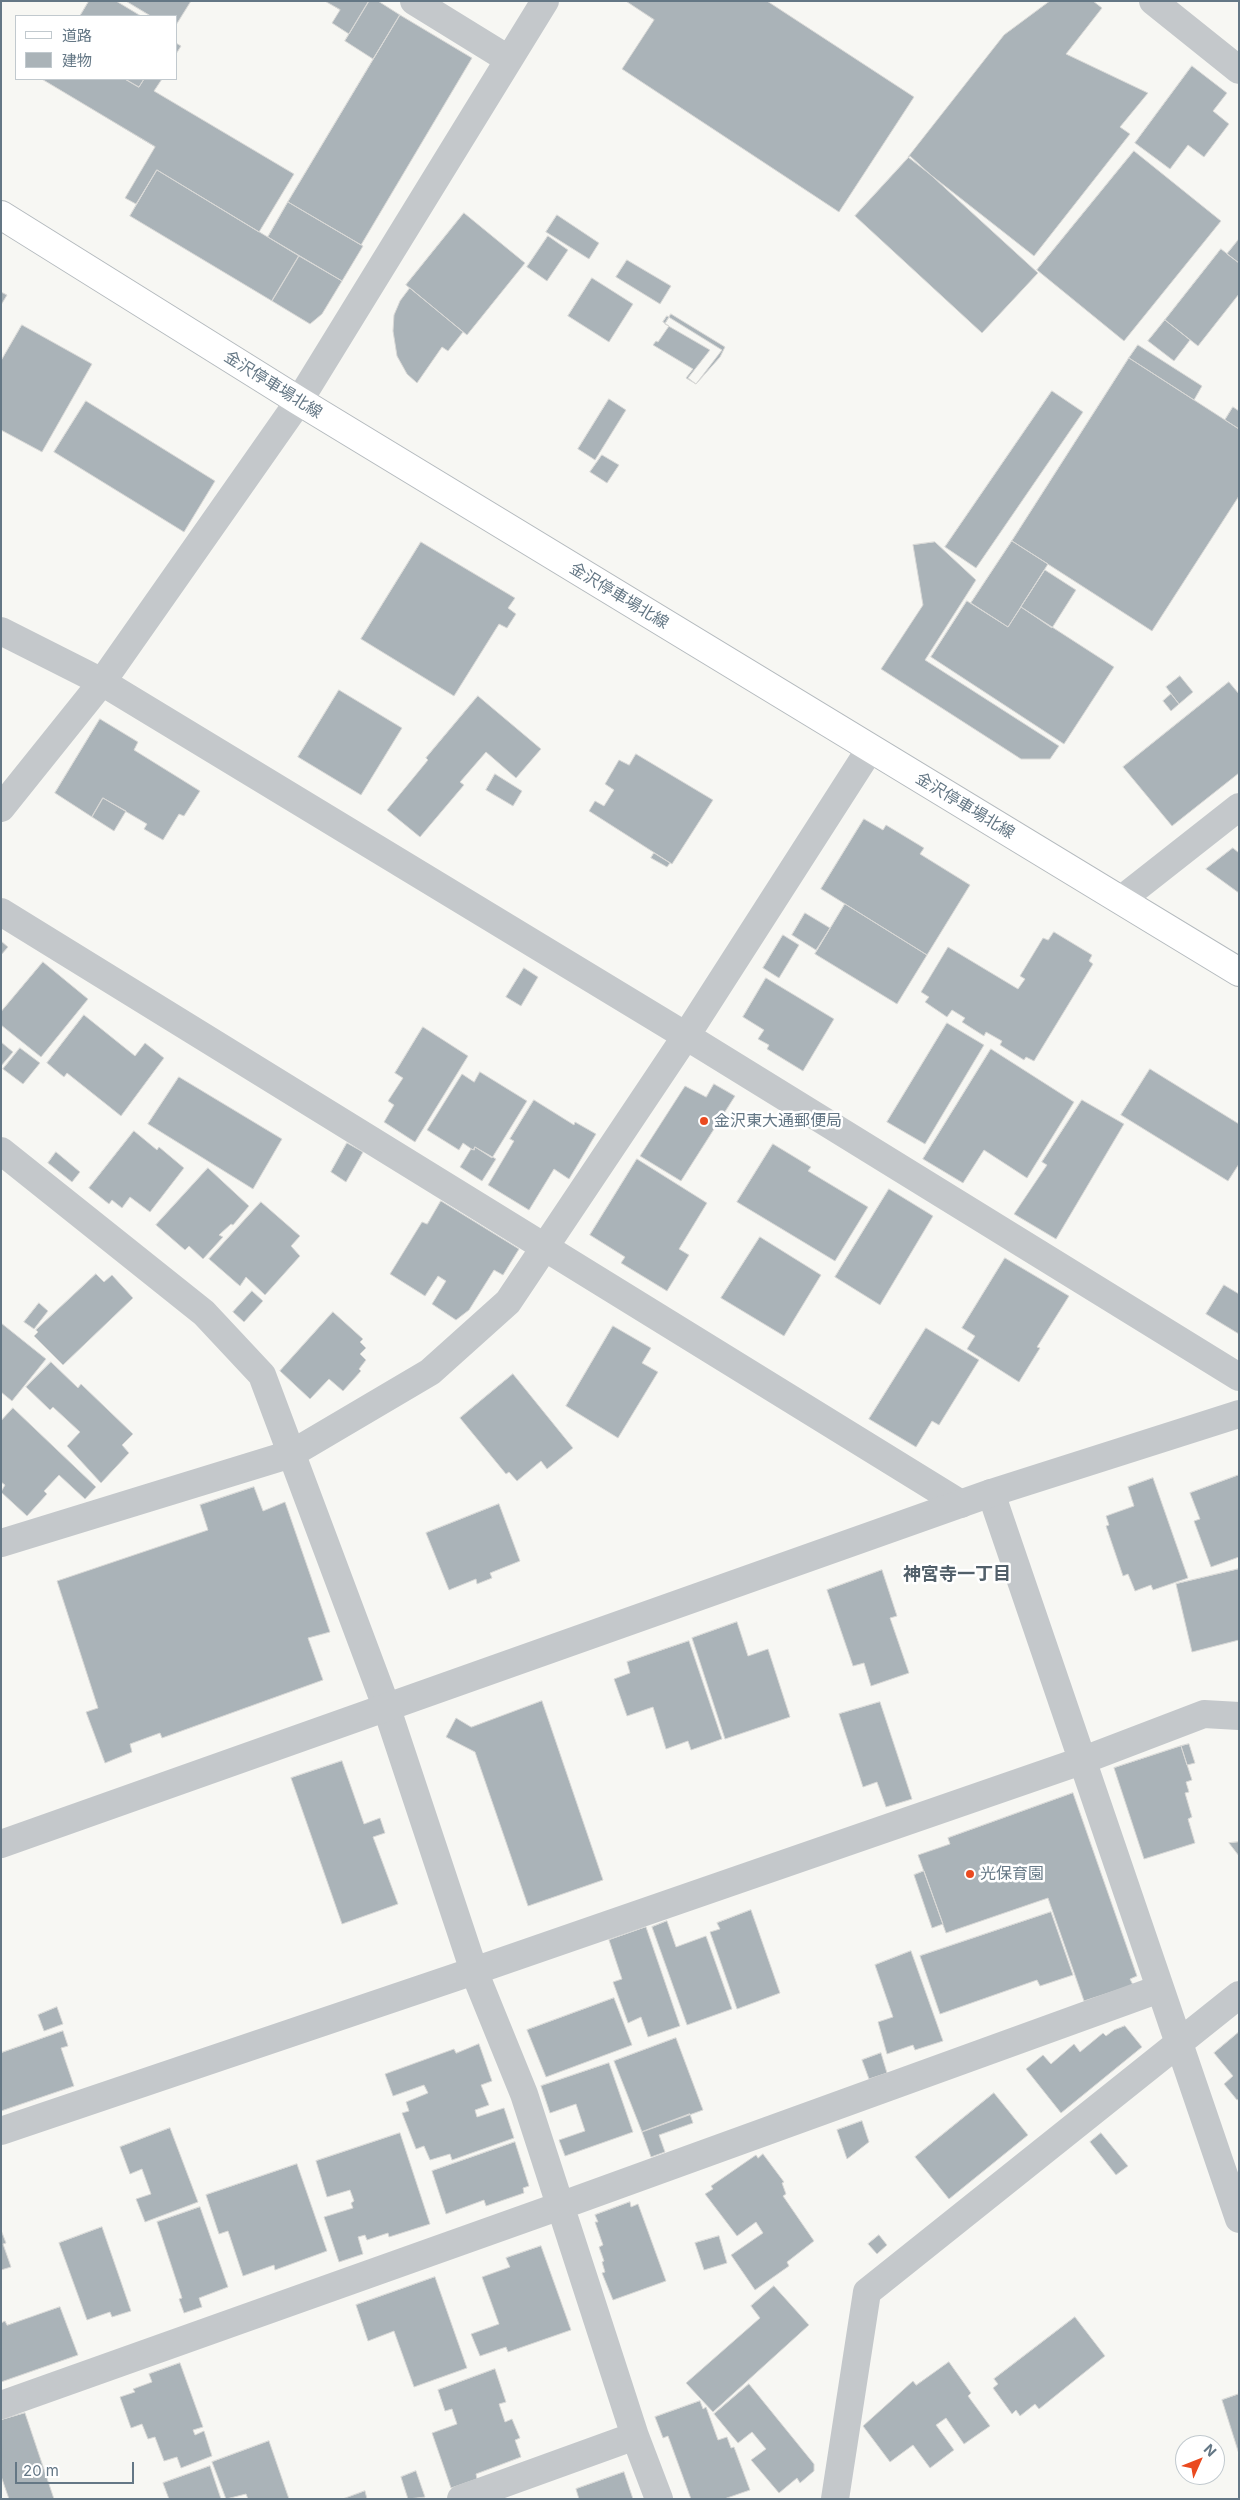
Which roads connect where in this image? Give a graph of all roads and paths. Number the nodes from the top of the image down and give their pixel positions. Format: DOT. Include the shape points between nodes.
graph roads {
  1 [pos="414,1"];
  2 [pos="545,1"];
  3 [pos="1153,1"];
  4 [pos="508,60"];
  5 [pos="1239,70"];
  6 [pos="1,215"];
  7 [pos="299,401"];
  8 [pos="1,631"];
  9 [pos="102,682"];
  10 [pos="870,749"];
  11 [pos="1239,807"];
  12 [pos="1,808"];
  13 [pos="1122,899"];
  14 [pos="1,912"];
  15 [pos="1239,972"];
  16 [pos="686,1036"];
  17 [pos="1,1151"];
  18 [pos="544,1247"];
  19 [pos="1239,1377"];
  20 [pos="1239,1414"];
  21 [pos="291,1454"];
  22 [pos="990,1493"];
  23 [pos="961,1504"];
  24 [pos="1,1543"];
  25 [pos="386,1706"];
  26 [pos="1239,1716"];
  27 [pos="1081,1761"];
  28 [pos="1,1844"];
  29 [pos="474,1971"];
  30 [pos="1159,1989"];
  31 [pos="1239,1995"];
  32 [pos="1178,2044"];
  33 [pos="1,2131"];
  34 [pos="560,2206"];
  35 [pos="1239,2219"];
  36 [pos="1,2405"];
  37 [pos="635,2436"];
  38 [pos="461,2499"];
  39 [pos="659,2499"];
  40 [pos="835,2499"];
  1 -- 4 [label="street"];
  2 -- 4 [label="street"];
  3 -- 5 [label="street"];
  4 -- 7 [label="street"];
  6 -- 7 [label="main road, 金沢停車場北線"];
  7 -- 9 [label="street"];
  7 -- 10 [label="main road, 金沢停車場北線"];
  8 -- 9 [label="street"];
  9 -- 12 [label="street"];
  9 -- 16 [label="street"];
  10 -- 13 [label="main road, 金沢停車場北線"];
  10 -- 16 [label="street"];
  11 -- 13 [label="street"];
  13 -- 15 [label="main road, 金沢停車場北線"];
  14 -- 18 [label="street"];
  16 -- 18 [label="street"];
  16 -- 19 [label="street"];
  17 -- 21 [label="street" via="204,1313 262,1375"];
  18 -- 21 [label="street" via="508,1302 430,1372"];
  18 -- 23 [label="street"];
  20 -- 22 [label="street"];
  21 -- 24 [label="street"];
  21 -- 25 [label="street"];
  22 -- 23 [label="street"];
  22 -- 27 [label="street"];
  23 -- 25 [label="street"];
  25 -- 28 [label="street"];
  25 -- 29 [label="street"];
  26 -- 27 [label="street" via="1204,1714"];
  27 -- 29 [label="street"];
  27 -- 30 [label="street"];
  29 -- 33 [label="street"];
  29 -- 34 [label="street" via="524,2094"];
  30 -- 32 [label="street"];
  30 -- 34 [label="street"];
  31 -- 32 [label="street"];
  32 -- 35 [label="street"];
  32 -- 40 [label="street" via="867,2292"];
  34 -- 36 [label="street"];
  34 -- 37 [label="street"];
  37 -- 38 [label="street"];
  37 -- 39 [label="street"];
}
